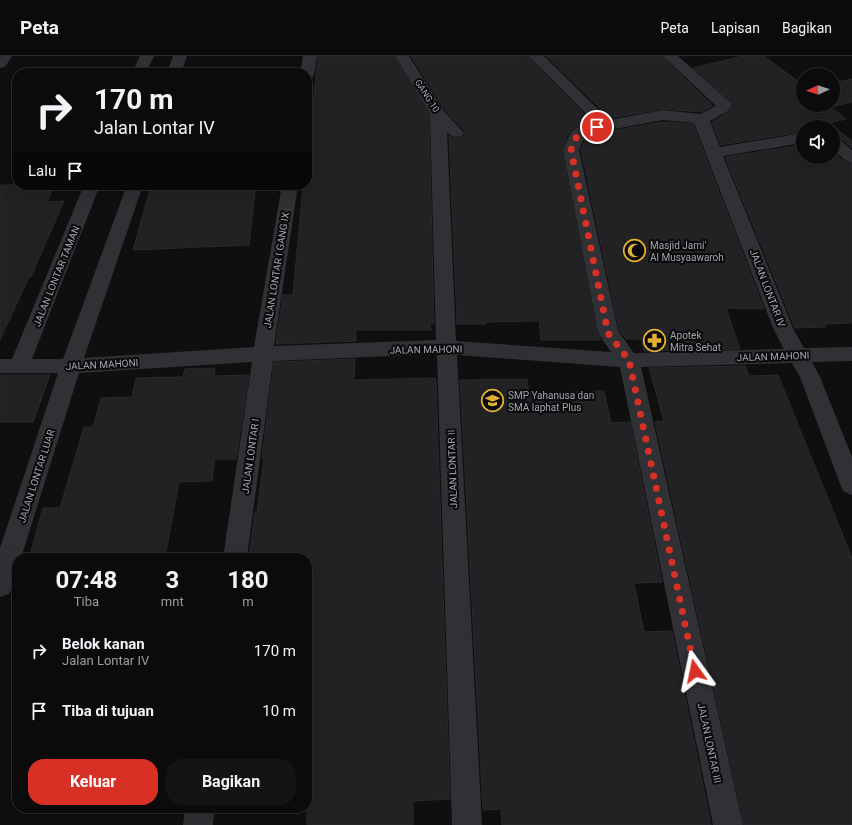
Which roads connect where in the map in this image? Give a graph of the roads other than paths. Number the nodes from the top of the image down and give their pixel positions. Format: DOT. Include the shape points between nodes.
graph roads {
  1 [pos="5,56"];
  2 [pos="147,56"];
  3 [pos="180,56"];
  4 [pos="310,56"];
  5 [pos="402,56"];
  6 [pos="536,56"];
  7 [pos="670,56"];
  8 [pos="0,64"];
  9 [pos="141,68"];
  10 [pos="176,68"];
  11 [pos="308,68"];
  12 [pos="438,114"];
  13 [pos="702,120"];
  14 [pos="604,126"];
  15 [pos="456,133"];
  16 [pos="796,139"];
  17 [pos="840,148"];
  18 [pos="715,153"];
  19 [pos="852,158"];
  20 [pos="90,190"];
  21 [pos="132,190"];
  22 [pos="289,190"];
  23 [pos="446,347"];
  24 [pos="263,354"];
  25 [pos="852,354"];
  26 [pos="798,355"];
  27 [pos="629,360"];
  28 [pos="10,366"];
  29 [pos="71,366"];
  30 [pos="852,486"];
  31 [pos="237,553"];
  32 [pos="0,586"];
  33 [pos="199,813"];
  34 [pos="198,825"];
  35 [pos="466,825"];
  36 [pos="728,825"];
  1 -- 8 [label="street"];
  2 -- 9 [label="street"];
  3 -- 10 [label="street"];
  4 -- 11 [label="street"];
  5 -- 12 [label="street, GANG 10"];
  6 -- 14 [label="street"];
  7 -- 13 [label="street" via="724,104 723,108"];
  12 -- 15 [label="street, GANG 10"];
  12 -- 23 [label="street, JALAN LONTAR II"];
  13 -- 14 [label="street" via="663,115"];
  13 -- 18 [label="street, JALAN LONTAR IV"];
  14 -- 27 [label="street, JALAN LONTAR III" via="578,133 571,150 608,333"];
  16 -- 18 [label="street"];
  17 -- 19 [label="street"];
  18 -- 26 [label="street, JALAN LONTAR IV" via="784,328"];
  20 -- 28 [label="street, JALAN LONTAR TAMAN"];
  21 -- 29 [label="street"];
  22 -- 24 [label="street, JALAN LONTAR I GANG IX"];
  23 -- 24 [label="street, JALAN MAHONI"];
  23 -- 27 [label="street, JALAN MAHONI"];
  23 -- 35 [label="street, JALAN LONTAR II"];
  24 -- 29 [label="street, JALAN MAHONI"];
  24 -- 31 [label="street, JALAN LONTAR I"];
  25 -- 26 [label="street, JALAN MAHONI"];
  26 -- 27 [label="street, JALAN MAHONI"];
  26 -- 30 [label="street, JALAN LONTAR IV" via="810,377"];
  27 -- 36 [label="street, JALAN LONTAR III"];
  28 -- 29 [label="street, JALAN MAHONI"];
  29 -- 32 [label="street, JALAN LONTAR LUAR"];
  33 -- 34 [label="street"];
}
